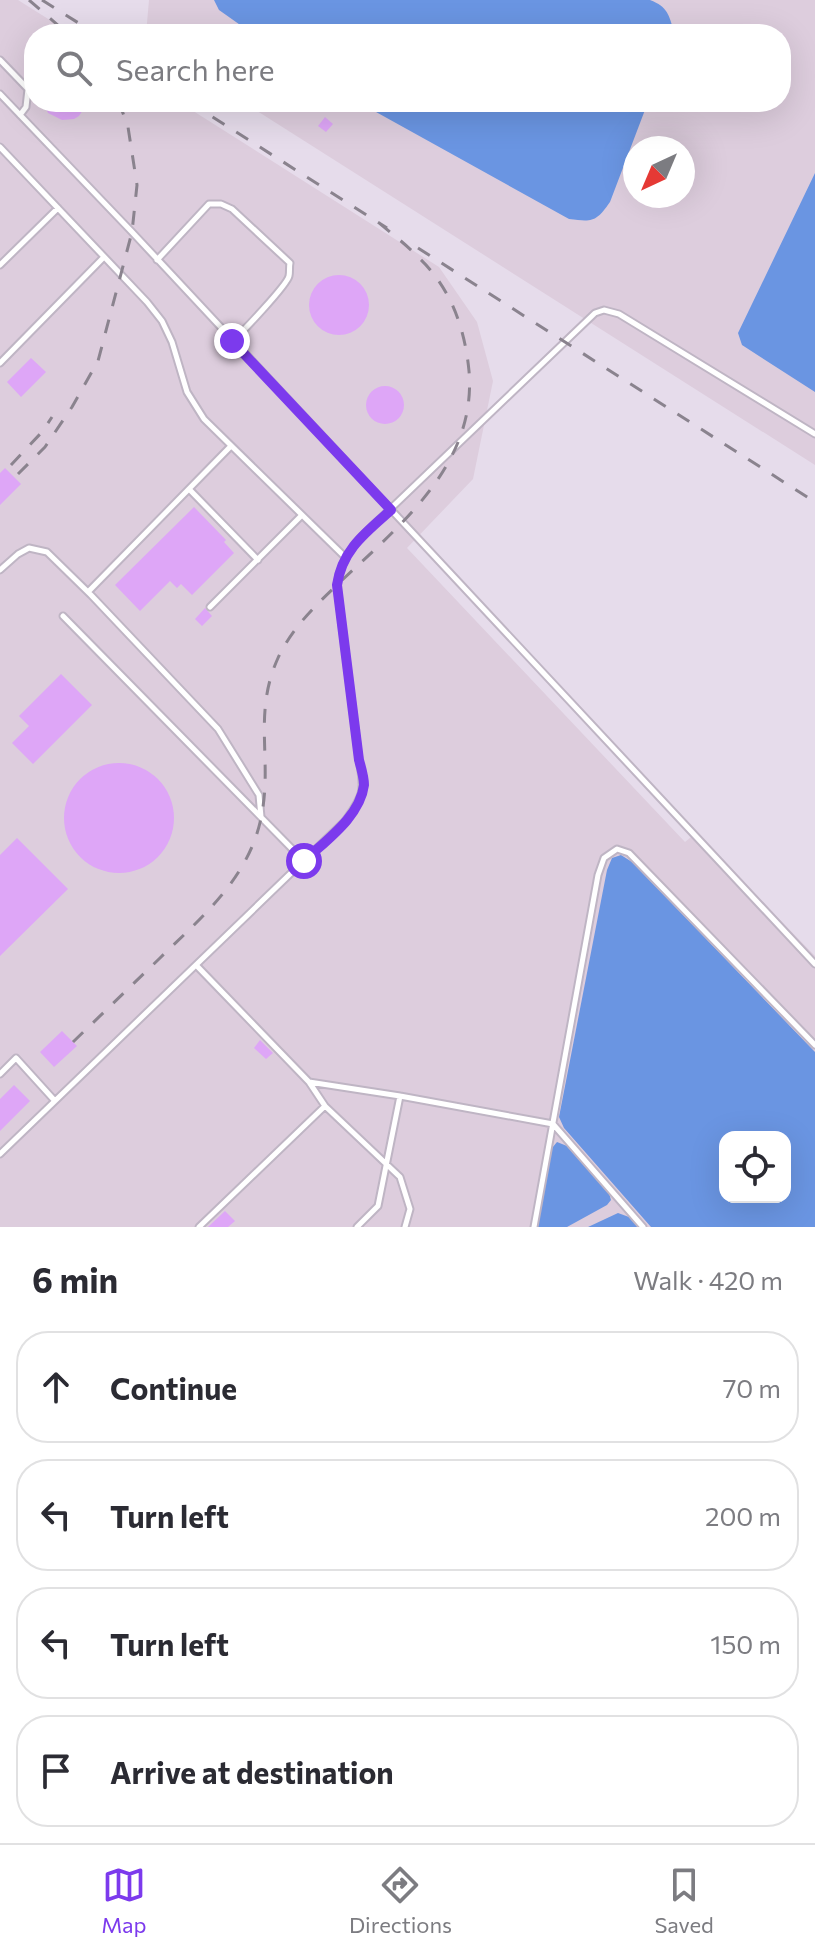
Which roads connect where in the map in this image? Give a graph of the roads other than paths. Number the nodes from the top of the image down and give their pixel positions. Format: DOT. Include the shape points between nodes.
graph roads {
  1 [pos="0,60"];
  2 [pos="24,85"];
  3 [pos="0,94"];
  4 [pos="24,110"];
  5 [pos="20,115"];
  6 [pos="0,147"];
  7 [pos="58,208"];
  8 [pos="104,257"];
  9 [pos="157,260"];
  10 [pos="0,265"];
  11 [pos="232,341"];
  12 [pos="0,363"];
  13 [pos="815,434"];
  14 [pos="230,447"];
  15 [pos="189,489"];
  16 [pos="391,510"];
  17 [pos="301,516"];
  18 [pos="345,557"];
  19 [pos="258,560"];
  20 [pos="0,570"];
  21 [pos="88,592"];
  22 [pos="210,607"];
  23 [pos="63,616"];
  24 [pos="261,817"];
  25 [pos="304,861"];
  26 [pos="815,964"];
  27 [pos="196,965"];
  28 [pos="815,1045"];
  29 [pos="0,1074"];
  30 [pos="309,1082"];
  31 [pos="400,1096"];
  32 [pos="55,1101"];
  33 [pos="325,1106"];
  34 [pos="553,1124"];
  35 [pos="0,1154"];
  36 [pos="386,1164"];
  37 [pos="199,1227"];
  38 [pos="357,1227"];
  39 [pos="405,1227"];
  40 [pos="534,1227"];
  41 [pos="643,1227"];
  1 -- 2 [label="lane"];
  3 -- 5 [label="lane"];
  4 -- 5 [label="lane"];
  5 -- 9 [label="lane"];
  6 -- 7 [label="lane"];
  7 -- 8 [label="lane"];
  7 -- 10 [label="lane"];
  8 -- 12 [label="lane"];
  8 -- 14 [label="lane" via="162,321 187,392"];
  9 -- 11 [label="lane"];
  9 -- 11 [label="lane" via="209,204 221,204 290,263 282,288"];
  11 -- 16 [label="lane"];
  13 -- 16 [label="lane" via="619,314 604,310 570,336"];
  14 -- 15 [label="lane"];
  14 -- 17 [label="lane"];
  15 -- 19 [label="lane"];
  15 -- 21 [label="lane"];
  16 -- 18 [label="lane"];
  16 -- 26 [label="lane"];
  17 -- 18 [label="lane"];
  17 -- 19 [label="lane"];
  18 -- 25 [label="lane" via="337,585 364,784 345,821"];
  19 -- 22 [label="lane"];
  20 -- 21 [label="lane" via="29,548 47,552"];
  21 -- 24 [label="lane" via="218,729 259,795"];
  23 -- 24 [label="lane"];
  24 -- 25 [label="lane"];
  25 -- 27 [label="lane"];
  27 -- 30 [label="lane"];
  27 -- 32 [label="lane"];
  28 -- 34 [label="lane" via="629,853 617,849 604,858 598,875"];
  29 -- 32 [label="lane" via="16,1058"];
  30 -- 31 [label="lane"];
  30 -- 33 [label="lane"];
  31 -- 34 [label="lane"];
  31 -- 36 [label="lane"];
  32 -- 35 [label="lane"];
  33 -- 36 [label="lane"];
  33 -- 37 [label="lane"];
  34 -- 40 [label="lane"];
  34 -- 41 [label="lane"];
  36 -- 38 [label="lane" via="378,1206"];
  36 -- 39 [label="lane" via="400,1177 410,1209"];
}
